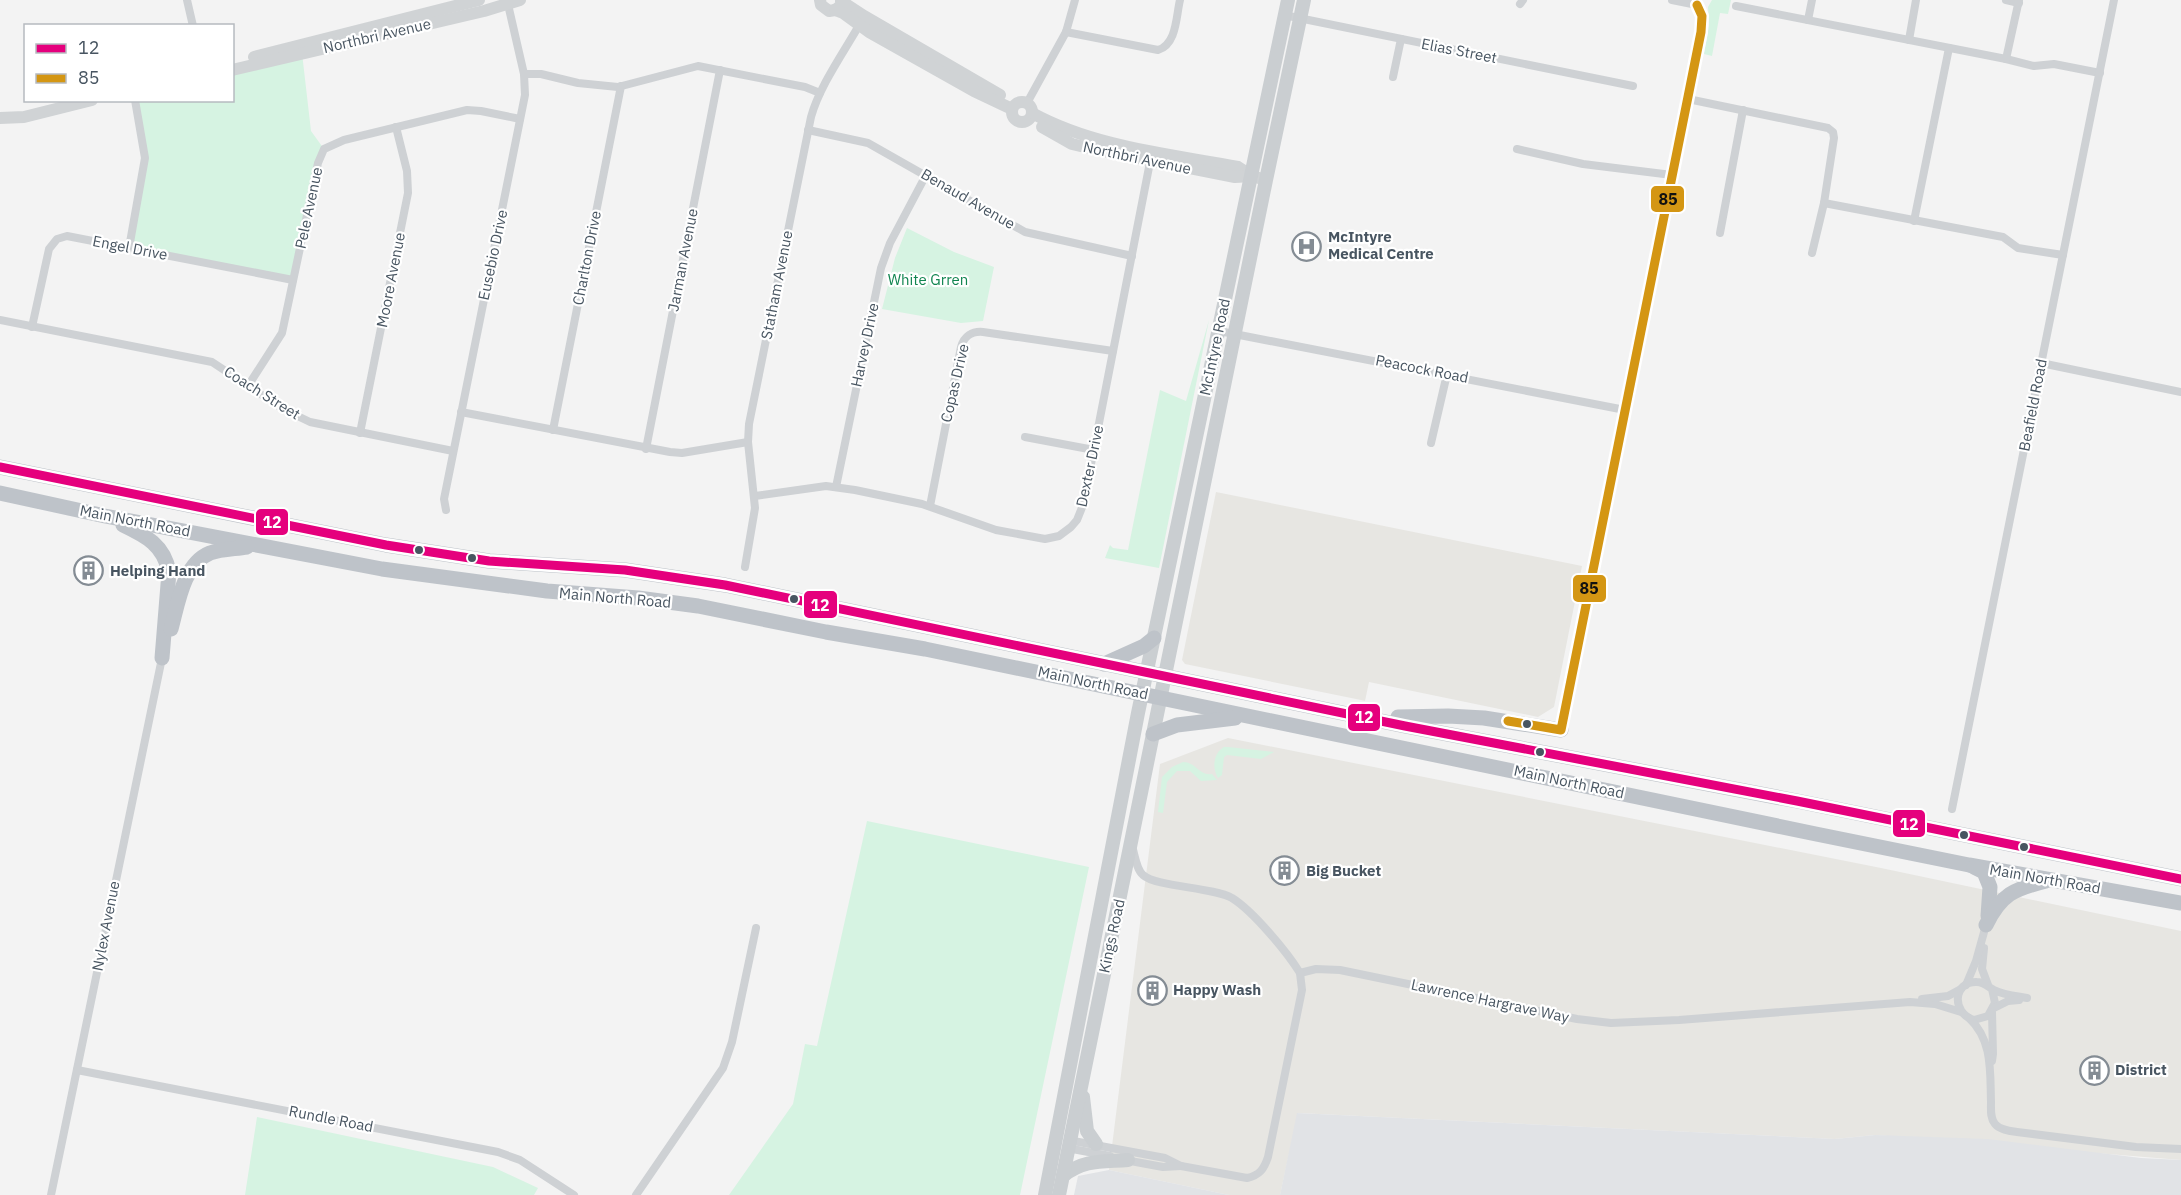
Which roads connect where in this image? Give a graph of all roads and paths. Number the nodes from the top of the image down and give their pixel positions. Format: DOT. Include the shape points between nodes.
graph roads {
  1 [pos="187,0"];
  2 [pos="478,0"];
  3 [pos="520,0"];
  4 [pos="820,0"];
  5 [pos="1075,0"];
  6 [pos="1180,0"];
  7 [pos="1288,0"];
  8 [pos="1304,0"];
  9 [pos="1672,0"];
  10 [pos="1812,0"];
  11 [pos="1916,0"];
  12 [pos="2006,0"];
  13 [pos="2114,0"];
  14 [pos="507,2"];
  15 [pos="2019,2"];
  16 [pos="1700,3"];
  17 [pos="839,4"];
  18 [pos="1736,6"];
  19 [pos="1284,15"];
  20 [pos="1300,19"];
  21 [pos="1808,20"];
  22 [pos="861,21"];
  23 [pos="193,24"];
  24 [pos="1066,32"];
  25 [pos="1401,39"];
  26 [pos="1909,40"];
  27 [pos="1949,48"];
  28 [pos="2006,59"];
  29 [pos="234,62"];
  30 [pos="234,70"];
  31 [pos="720,70"];
  32 [pos="2100,73"];
  33 [pos="524,74"];
  34 [pos="1393,77"];
  35 [pos="621,86"];
  36 [pos="1633,86"];
  37 [pos="820,93"];
  38 [pos="1688,99"];
  39 [pos="84,102"];
  40 [pos="135,102"];
  41 [pos="1023,110"];
  42 [pos="1743,110"];
  43 [pos="0,117"];
  44 [pos="520,119"];
  45 [pos="396,127"];
  46 [pos="808,130"];
  47 [pos="1517,149"];
  48 [pos="1152,156"];
  49 [pos="926,175"];
  50 [pos="1672,175"];
  51 [pos="1252,176"];
  52 [pos="1266,180"];
  53 [pos="1824,203"];
  54 [pos="1914,221"];
  55 [pos="1720,233"];
  56 [pos="129,248"];
  57 [pos="1812,253"];
  58 [pos="2063,255"];
  59 [pos="1132,256"];
  60 [pos="293,280"];
  61 [pos="0,320"];
  62 [pos="32,327"];
  63 [pos="1219,331"];
  64 [pos="1235,333"];
  65 [pos="1113,351"];
  66 [pos="2042,363"];
  67 [pos="1447,374"];
  68 [pos="248,386"];
  69 [pos="2181,392"];
  70 [pos="1625,410"];
  71 [pos="461,412"];
  72 [pos="554,430"];
  73 [pos="360,433"];
  74 [pos="1025,437"];
  75 [pos="748,442"];
  76 [pos="1431,443"];
  77 [pos="646,449"];
  78 [pos="1094,450"];
  79 [pos="453,451"];
  80 [pos="0,467"];
  81 [pos="836,488"];
  82 [pos="0,493"];
  83 [pos="755,496"];
  84 [pos="1201,503"];
  85 [pos="930,506"];
  86 [pos="446,510"];
  87 [pos="105,516"];
  88 [pos="1176,532"];
  89 [pos="257,545"];
  90 [pos="745,567"];
  91 [pos="1154,638"];
  92 [pos="162,658"];
  93 [pos="1104,664"];
  94 [pos="1147,673"];
  95 [pos="1165,677"];
  96 [pos="1143,694"];
  97 [pos="1161,697"];
  98 [pos="1247,717"];
  99 [pos="1368,718"];
  100 [pos="1560,730"];
  101 [pos="1153,734"];
  102 [pos="1952,809"];
  103 [pos="1131,842"];
  104 [pos="1969,865"];
  105 [pos="2181,879"];
  106 [pos="2052,880"];
  107 [pos="2181,903"];
  108 [pos="756,928"];
  109 [pos="1986,928"];
  110 [pos="1300,973"];
  111 [pos="1964,986"];
  112 [pos="1990,988"];
  113 [pos="1910,1002"];
  114 [pos="1993,1010"];
  115 [pos="1961,1012"];
  116 [pos="1969,1018"];
  117 [pos="1990,1067"];
  118 [pos="77,1070"];
  119 [pos="1082,1083"];
  120 [pos="1065,1143"];
  121 [pos="1096,1144"];
  122 [pos="2181,1149"];
  123 [pos="1128,1160"];
  124 [pos="1181,1166"];
  125 [pos="1063,1176"];
  126 [pos="51,1195"];
  127 [pos="574,1195"];
  128 [pos="636,1195"];
  129 [pos="1045,1195"];
  130 [pos="1059,1195"];
  1 -- 23 [label="street"];
  2 -- 29 [label="street, Northbri Avenue"];
  3 -- 14 [label="street, Northbri Avenue"];
  4 -- 17 [label="street, Northbri Avenue" via="824,9"];
  5 -- 24 [label="street"];
  6 -- 24 [label="street" via="1172,39 1158,50"];
  7 -- 19 [label="main road, McIntyre Road"];
  8 -- 20 [label="main road, McIntyre Road"];
  9 -- 16 [label="street"];
  10 -- 21 [label="street"];
  11 -- 26 [label="street"];
  12 -- 15 [label="street"];
  13 -- 32 [label="street, Beafield Road"];
  14 -- 30 [label="street, Northbri Avenue"];
  14 -- 33 [label="street, Eusebio Drive"];
  15 -- 28 [label="street"];
  16 -- 38 [label="street" via="1702,24"];
  17 -- 22 [label="street, Northbri Avenue" via="843,13"];
  18 -- 21 [label="street"];
  19 -- 20 [label="street, Elias Street"];
  19 -- 51 [label="main road, McIntyre Road"];
  20 -- 25 [label="street, Elias Street"];
  20 -- 52 [label="main road, McIntyre Road"];
  21 -- 26 [label="street"];
  22 -- 37 [label="street, Statham Avenue"];
  22 -- 41 [label="street, Northbri Avenue" via="974,91"];
  24 -- 41 [label="street"];
  25 -- 34 [label="street"];
  25 -- 36 [label="street, Elias Street"];
  26 -- 27 [label="street"];
  27 -- 28 [label="street"];
  27 -- 54 [label="street"];
  28 -- 32 [label="street"];
  31 -- 35 [label="street" via="698,66"];
  31 -- 37 [label="street"];
  31 -- 77 [label="street, Jarman Avenue"];
  32 -- 58 [label="street, Beafield Road"];
  33 -- 35 [label="street"];
  33 -- 44 [label="street, Eusebio Drive"];
  35 -- 72 [label="street, Charlton Drive"];
  37 -- 46 [label="street, Statham Avenue"];
  38 -- 42 [label="street"];
  38 -- 50 [label="street"];
  39 -- 43 [label="street" via="24,117"];
  40 -- 56 [label="street" via="145,158"];
  41 -- 48 [label="street, Northbri Avenue" via="1072,144"];
  42 -- 53 [label="street" via="1833,132"];
  42 -- 55 [label="street"];
  44 -- 45 [label="street, Pele Avenue" via="467,110"];
  44 -- 71 [label="street, Eusebio Drive"];
  45 -- 60 [label="street, Pele Avenue" via="344,140 322,152"];
  45 -- 73 [label="street, Moore Avenue" via="408,193"];
  46 -- 49 [label="street, Benaud Avenue" via="868,143"];
  46 -- 75 [label="street, Statham Avenue"];
  47 -- 50 [label="street" via="1583,164"];
  48 -- 51 [label="street, Northbri Avenue" via="1235,177"];
  48 -- 59 [label="street, Dexter Drive"];
  49 -- 59 [label="street, Benaud Avenue" via="1025,232"];
  49 -- 81 [label="street, Harvey Drive" via="881,268"];
  50 -- 70 [label="street"];
  51 -- 52 [label="street, Northbri Avenue"];
  51 -- 63 [label="main road, McIntyre Road"];
  52 -- 64 [label="main road, McIntyre Road"];
  53 -- 54 [label="street"];
  53 -- 57 [label="street"];
  54 -- 58 [label="street" via="2003,237 2018,248"];
  56 -- 60 [label="street, Engel Drive"];
  56 -- 62 [label="street, Engel Drive" via="71,237 57,239 49,249"];
  58 -- 66 [label="street, Beafield Road"];
  59 -- 65 [label="street, Dexter Drive"];
  60 -- 68 [label="street, Pele Avenue" via="282,333"];
  61 -- 62 [label="street, Coach Street"];
  62 -- 68 [label="street, Coach Street" via="212,362"];
  63 -- 64 [label="street, Peacock Road"];
  63 -- 88 [label="main road, McIntyre Road"];
  64 -- 67 [label="street, Peacock Road"];
  64 -- 84 [label="main road, McIntyre Road"];
  65 -- 78 [label="street, Dexter Drive"];
  65 -- 85 [label="street, Copas Drive" via="977,331 969,334 961,347"];
  66 -- 69 [label="street"];
  66 -- 102 [label="street, Beafield Road"];
  67 -- 70 [label="street, Peacock Road"];
  67 -- 76 [label="street"];
  68 -- 73 [label="street, Coach Street" via="310,422"];
  70 -- 100 [label="street"];
  71 -- 72 [label="street"];
  71 -- 79 [label="street, Eusebio Drive"];
  72 -- 77 [label="street"];
  73 -- 79 [label="street, Coach Street"];
  74 -- 78 [label="street"];
  75 -- 77 [label="street" via="682,453"];
  75 -- 83 [label="street, Statham Avenue"];
  78 -- 85 [label="street, Dexter Drive" via="1081,512 1059,536 1030,538"];
  79 -- 86 [label="street, Eusebio Drive" via="444,498"];
  80 -- 93 [label="highway, Main North Road" via="437,554 537,566 625,570 725,585"];
  81 -- 83 [label="street, Dexter Drive"];
  81 -- 85 [label="street, Dexter Drive"];
  82 -- 87 [label="highway, Main North Road"];
  83 -- 90 [label="street, Statham Avenue"];
  84 -- 88 [label="main road" via="1190,502"];
  84 -- 95 [label="main road, McIntyre Road"];
  87 -- 89 [label="highway, Main North Road"];
  87 -- 92 [label="highway" via="151,538 166,560 169,572"];
  88 -- 91 [label="main road, McIntyre Road"];
  89 -- 92 [label="highway" via="210,554 193,567"];
  89 -- 96 [label="highway, Main North Road" via="440,578 698,606"];
  91 -- 93 [label="highway" via="1138,650"];
  91 -- 94 [label="main road, McIntyre Road"];
  92 -- 118 [label="street, Nylex Avenue"];
  93 -- 94 [label="highway, Main North Road"];
  94 -- 95 [label="highway, Main North Road"];
  94 -- 96 [label="main road, McIntyre Road"];
  95 -- 97 [label="main road, Kings Road"];
  95 -- 99 [label="highway, Main North Road"];
  96 -- 97 [label="highway, Main North Road"];
  96 -- 120 [label="main road, Kings Road"];
  97 -- 98 [label="highway, Main North Road"];
  97 -- 101 [label="main road, Kings Road"];
  98 -- 101 [label="highway" via="1177,725"];
  98 -- 104 [label="highway, Main North Road"];
  99 -- 100 [label="highway" via="1472,718"];
  99 -- 105 [label="highway, Main North Road"];
  101 -- 103 [label="main road, Kings Road"];
  103 -- 110 [label="street" via="1143,875 1153,881 1231,898 1286,952"];
  103 -- 119 [label="main road, Kings Road"];
  104 -- 106 [label="highway, Main North Road"];
  104 -- 109 [label="highway" via="1984,872 1990,887"];
  106 -- 107 [label="highway, Main North Road"];
  106 -- 109 [label="highway" via="2013,891 1995,908"];
  108 -- 128 [label="street" via="723,1068"];
  109 -- 111 [label="street"];
  109 -- 112 [label="street" via="1982,969"];
  110 -- 113 [label="street, Lawrence Hargrave Way" via="1340,970 1611,1023"];
  110 -- 124 [label="street" via="1302,990 1264,1168 1247,1178"];
  111 -- 112 [label="street" via="1979,982"];
  111 -- 113 [label="street, Lawrence Hargrave Way" via="1948,996"];
  111 -- 115 [label="street" via="1957,1002"];
  112 -- 114 [label="street" via="1995,998"];
  112 -- 114 [label="street" via="2027,998 2008,1001"];
  113 -- 115 [label="street, Lawrence Hargrave Way"];
  114 -- 116 [label="street" via="1979,1020"];
  114 -- 117 [label="street"];
  115 -- 116 [label="street"];
  116 -- 117 [label="street" via="1985,1039"];
  117 -- 122 [label="street" via="1991,1116 2001,1128 2126,1146"];
  118 -- 126 [label="street, Nylex Avenue"];
  118 -- 127 [label="street, Rundle Road" via="498,1152 520,1160"];
  119 -- 120 [label="main road, Kings Road"];
  119 -- 121 [label="main road" via="1088,1131"];
  120 -- 121 [label="street"];
  120 -- 123 [label="street"];
  120 -- 125 [label="main road, Kings Road"];
  120 -- 129 [label="main road, Kings Road"];
  121 -- 124 [label="street" via="1165,1158"];
  123 -- 124 [label="street" via="1163,1167"];
  123 -- 125 [label="main road" via="1088,1163"];
  125 -- 130 [label="main road, Kings Road"];
}
